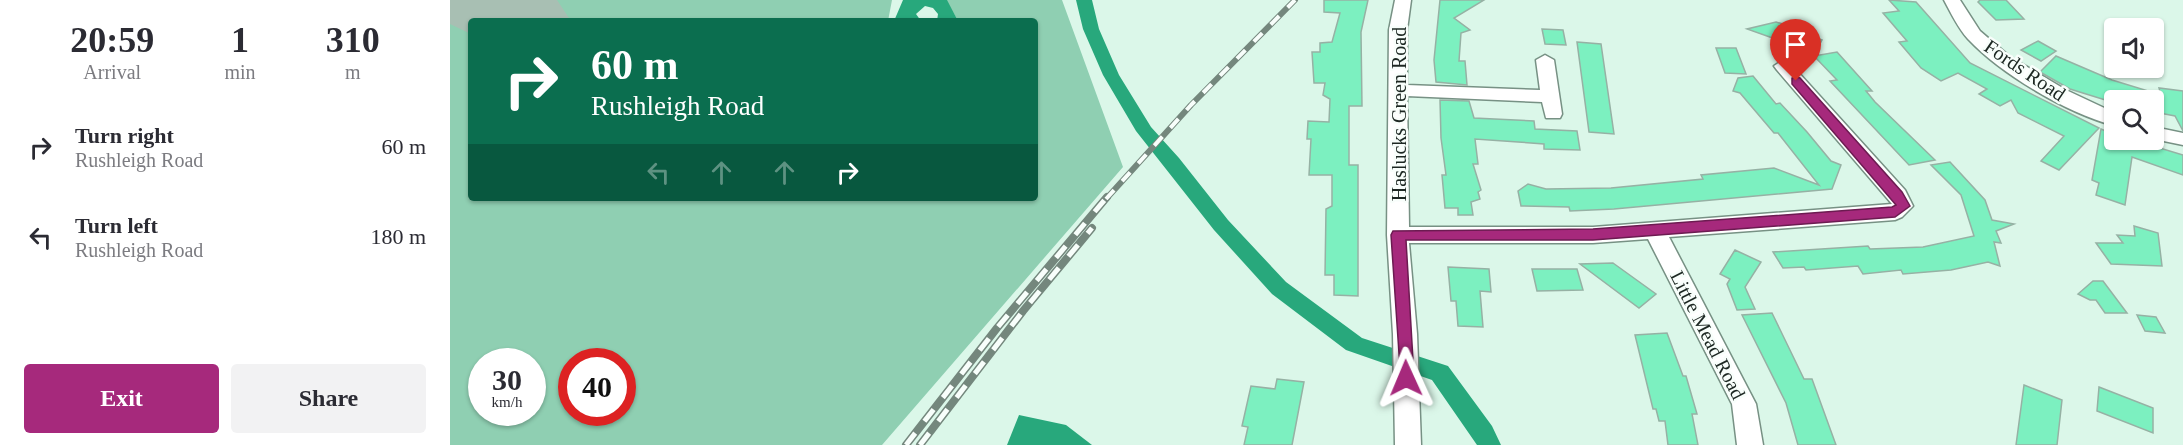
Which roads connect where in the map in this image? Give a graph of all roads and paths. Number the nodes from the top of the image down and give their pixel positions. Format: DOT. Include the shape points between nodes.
graph roads {
  1 [pos="1403,0"];
  2 [pos="1952,0"];
  3 [pos="1545,60"];
  4 [pos="1783,66"];
  5 [pos="1398,90"];
  6 [pos="2104,115"];
  7 [pos="2164,135"];
  8 [pos="2183,139"];
  9 [pos="1654,228"];
  10 [pos="1398,235"];
  11 [pos="1408,445"];
  12 [pos="1750,445"];
  1 -- 5 [label="street, Haslucks Green Road" via="1398,30"];
  2 -- 6 [label="street, Fords Road" via="1964,24 1991,50 2064,98"];
  3 -- 5 [label="street" via="1552,105"];
  4 -- 9 [label="street" via="1898,195 1903,206 1895,212"];
  5 -- 10 [label="street, Haslucks Green Road"];
  7 -- 8 [label="street"];
  9 -- 10 [label="street" via="1593,235"];
  9 -- 12 [label="street, Little Mead Road" via="1744,404"];
  10 -- 11 [label="street, Haslucks Green Road"];
}
